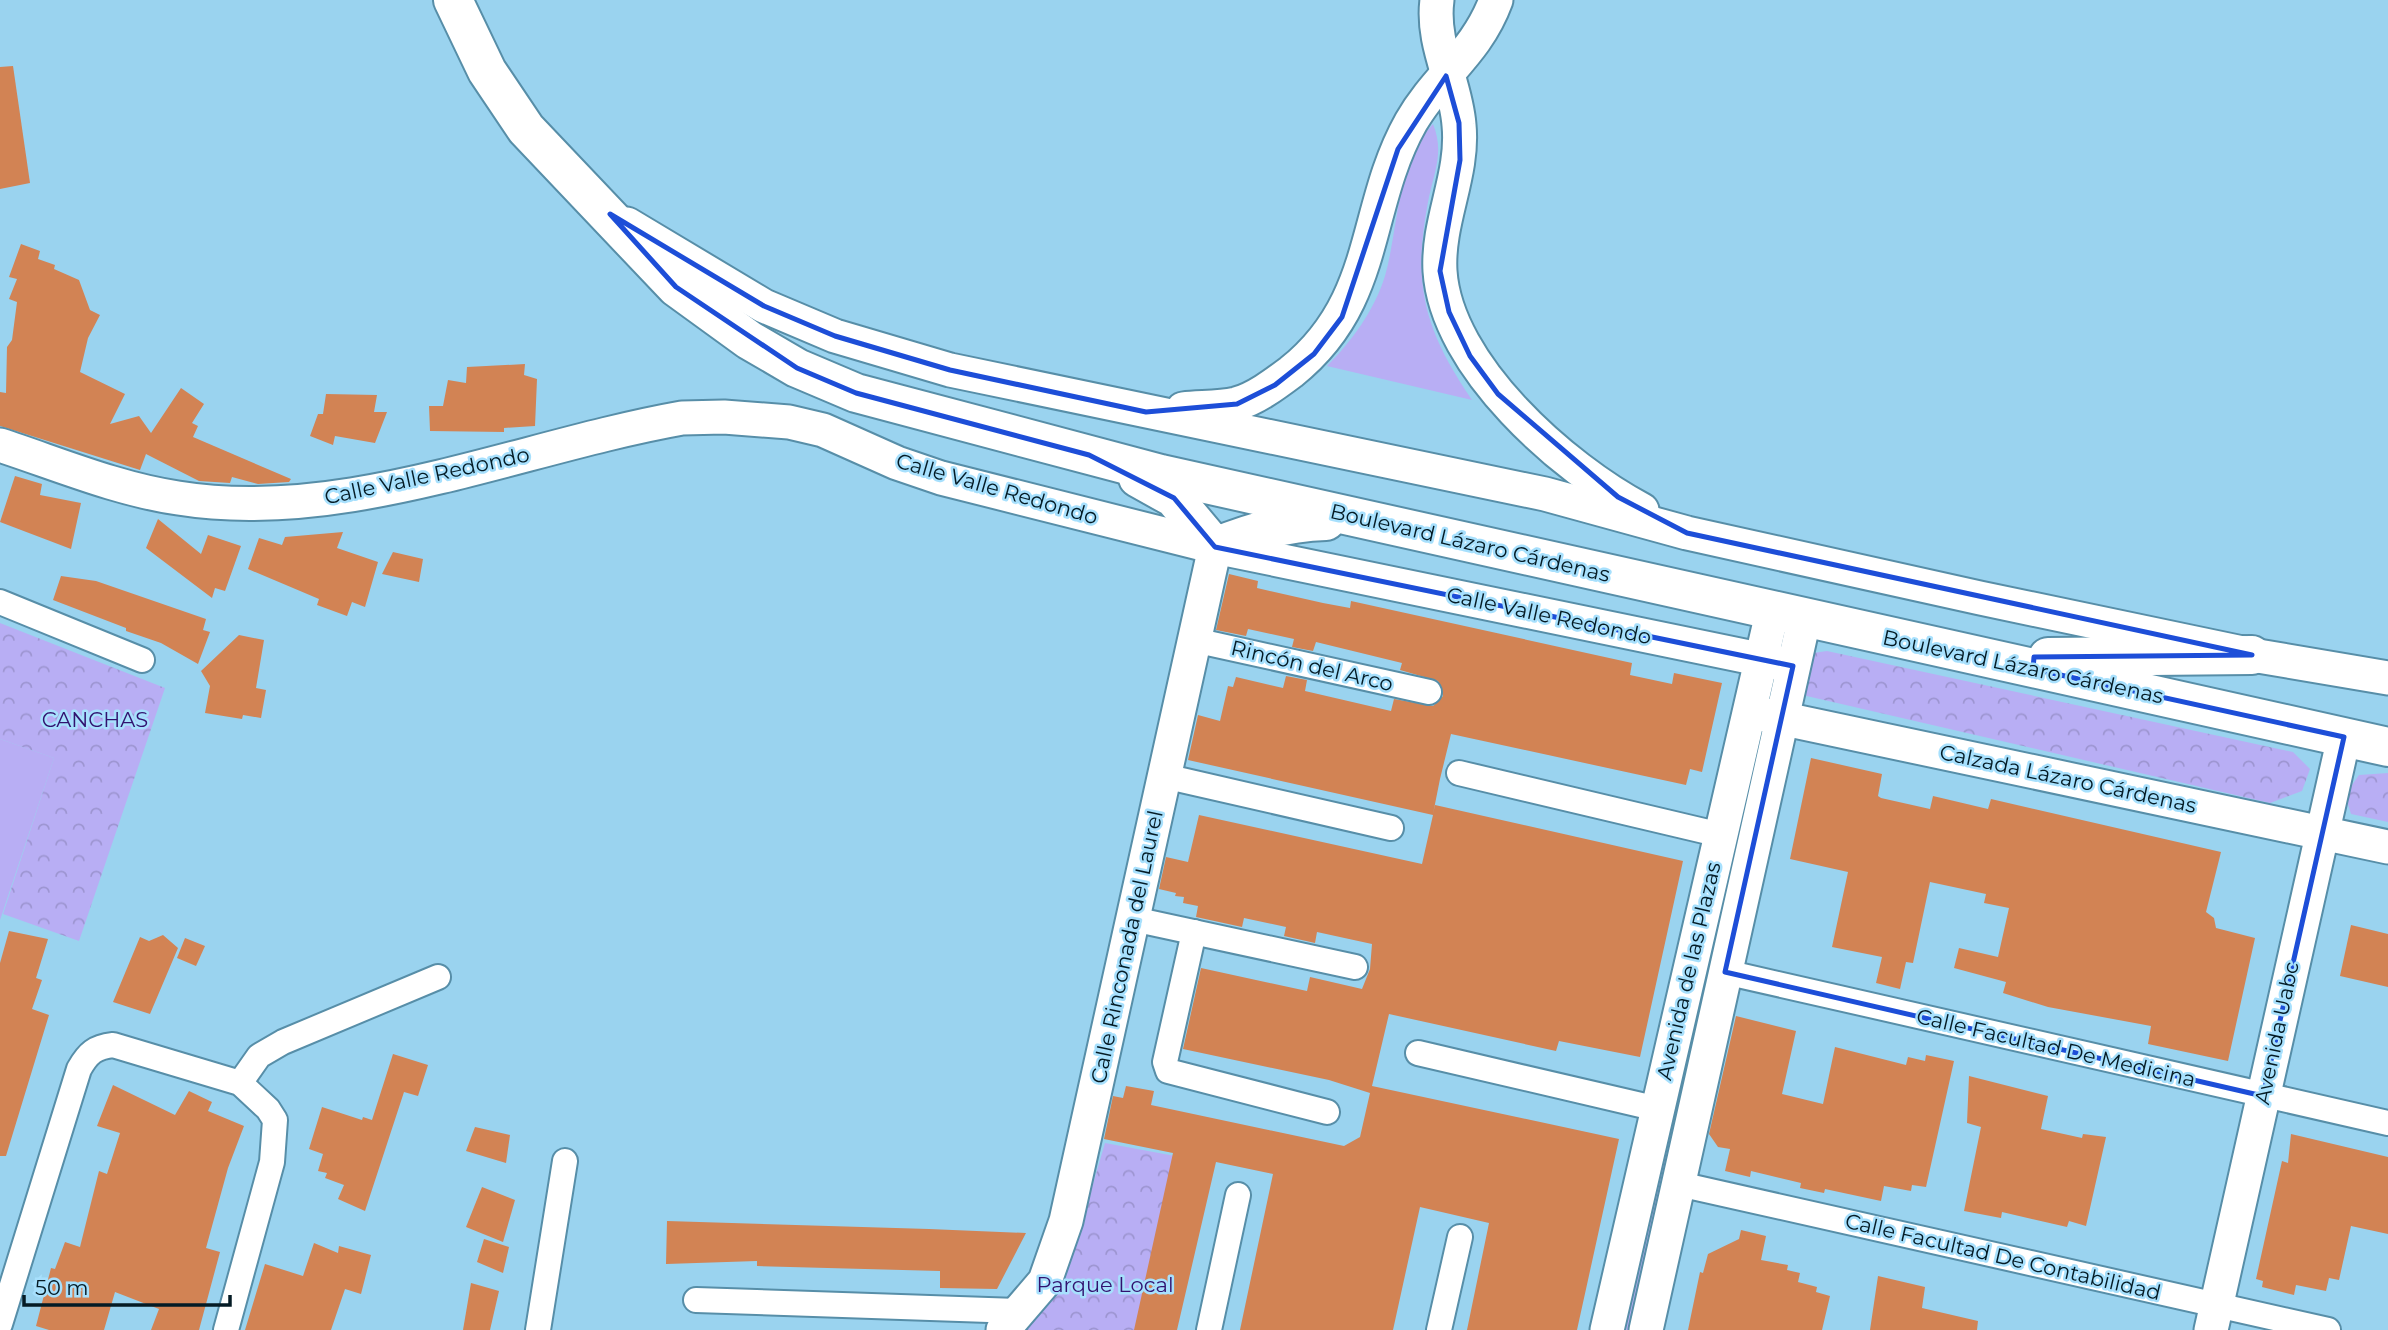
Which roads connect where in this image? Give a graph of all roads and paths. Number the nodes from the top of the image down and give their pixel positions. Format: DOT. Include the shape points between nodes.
graph roads {
  1 [pos="453,0"];
  2 [pos="1437,0"];
  3 [pos="1496,0"];
  4 [pos="1446,76"];
  5 [pos="610,214"];
  6 [pos="1146,412"];
  7 [pos="0,445"];
  8 [pos="1088,455"];
  9 [pos="1376,521"];
  10 [pos="1687,533"];
  11 [pos="1215,547"];
  12 [pos="0,602"];
  13 [pos="1788,616"];
  14 [pos="1194,640"];
  15 [pos="2252,654"];
  16 [pos="1979,657"];
  17 [pos="142,660"];
  18 [pos="1760,660"];
  19 [pos="1793,666"];
  20 [pos="2388,678"];
  21 [pos="1429,692"];
  22 [pos="1748,712"];
  23 [pos="1782,719"];
  24 [pos="2344,737"];
  25 [pos="2388,747"];
  26 [pos="1460,773"];
  27 [pos="1164,776"];
  28 [pos="1391,828"];
  29 [pos="2321,832"];
  30 [pos="1721,835"];
  31 [pos="2388,847"];
  32 [pos="1133,919"];
  33 [pos="1194,932"];
  34 [pos="1355,967"];
  35 [pos="1725,972"];
  36 [pos="438,977"];
  37 [pos="1418,1053"];
  38 [pos="240,1083"];
  39 [pos="2263,1096"];
  40 [pos="1658,1109"];
  41 [pos="1327,1112"];
  42 [pos="2388,1123"];
  43 [pos="565,1161"];
  44 [pos="1679,1184"];
  45 [pos="1238,1195"];
  46 [pos="1460,1237"];
  47 [pos="696,1300"];
  48 [pos="2214,1317"];
  49 [pos="1010,1321"];
  50 [pos="0,1324"];
  51 [pos="226,1330"];
  52 [pos="538,1330"];
  53 [pos="1209,1330"];
  54 [pos="1439,1330"];
  55 [pos="1607,1330"];
  56 [pos="1646,1330"];
  57 [pos="2328,1330"];
  1 -- 5 [label="highway, Boulevard Lázaro Cárdenas" via="487,71 526,129 593,202"];
  2 -- 4 [label="street"];
  3 -- 4 [label="street" via="1488,24"];
  4 -- 6 [label="street" via="1412,120 1359,278 1342,317 1314,354 1275,385 1237,404"];
  4 -- 10 [label="street" via="1459,122 1460,160 1443,233 1440,271 1449,312 1470,356 1498,394 1572,462 1618,497"];
  5 -- 6 [label="street, Boulevard Lázaro Cárdenas" via="764,306 835,336 950,370"];
  5 -- 8 [label="highway, Boulevard Lázaro Cárdenas" via="676,287 749,341 797,368 856,393"];
  6 -- 10 [label="street, Boulevard Lázaro Cárdenas" via="1545,494"];
  7 -- 11 [label="street, Calle Valle Redondo" via="179,499 281,504 384,487 682,418 762,419 822,430 941,478"];
  8 -- 9 [label="highway, Boulevard Lázaro Cárdenas"];
  8 -- 11 [label="highway" via="1174,498"];
  9 -- 11 [label="highway" via="1302,522 1249,532"];
  9 -- 13 [label="highway, Boulevard Lázaro Cárdenas"];
  10 -- 15 [label="street, Boulevard Lázaro Cárdenas"];
  11 -- 14 [label="street, Calle Rinconada del Laurel"];
  11 -- 18 [label="street, Calle Valle Redondo"];
  12 -- 17 [label="street"];
  13 -- 16 [label="highway, Boulevard Lázaro Cárdenas"];
  13 -- 18 [label="street, Avenida de las Plazas"];
  13 -- 19 [label="street, Avenida de las Plazas"];
  14 -- 21 [label="street, Rincón del Arco"];
  14 -- 27 [label="street, Calle Rinconada del Laurel"];
  15 -- 16 [label="highway"];
  15 -- 20 [label="street, Boulevard Lázaro Cárdenas"];
  16 -- 24 [label="highway, Boulevard Lázaro Cárdenas"];
  18 -- 19 [label="street, Calle Valle Redondo"];
  18 -- 22 [label="street, Avenida de las Plazas"];
  19 -- 23 [label="street, Avenida de las Plazas"];
  22 -- 23 [label="street, Calzada Lázaro Cárdenas"];
  22 -- 30 [label="street, Avenida de las Plazas"];
  23 -- 29 [label="street, Calzada Lázaro Cárdenas"];
  23 -- 35 [label="street, Avenida de las Plazas"];
  24 -- 25 [label="highway, Boulevard Lázaro Cárdenas"];
  24 -- 29 [label="street, Avenida Uabc"];
  26 -- 30 [label="street"];
  27 -- 28 [label="street"];
  27 -- 32 [label="street, Calle Rinconada del Laurel"];
  29 -- 31 [label="street, Calzada Lázaro Cárdenas"];
  29 -- 39 [label="street, Avenida Uabc"];
  30 -- 40 [label="street, Avenida de las Plazas"];
  32 -- 33 [label="street"];
  32 -- 49 [label="street, Calle Rinconada del Laurel" via="1066,1221 1045,1281"];
  33 -- 34 [label="street"];
  33 -- 41 [label="street" via="1165,1062 1168,1071"];
  35 -- 39 [label="street, Calle Facultad De Medicina"];
  35 -- 44 [label="street, Avenida de las Plazas"];
  36 -- 38 [label="street" via="283,1042 259,1056"];
  37 -- 40 [label="street"];
  38 -- 50 [label="street" via="113,1045 99,1046 87,1055"];
  38 -- 51 [label="street" via="268,1109 275,1120 276,1137"];
  39 -- 42 [label="street, Calle Facultad De Medicina"];
  39 -- 48 [label="street, Avenida Uabc"];
  40 -- 55 [label="street, Avenida de las Plazas"];
  43 -- 52 [label="street"];
  44 -- 48 [label="street, Calle Facultad De Contabilidad"];
  44 -- 56 [label="street, Avenida de las Plazas"];
  45 -- 53 [label="street"];
  46 -- 54 [label="street"];
  47 -- 49 [label="street"];
  48 -- 57 [label="street, Calle Facultad De Contabilidad"];
}
